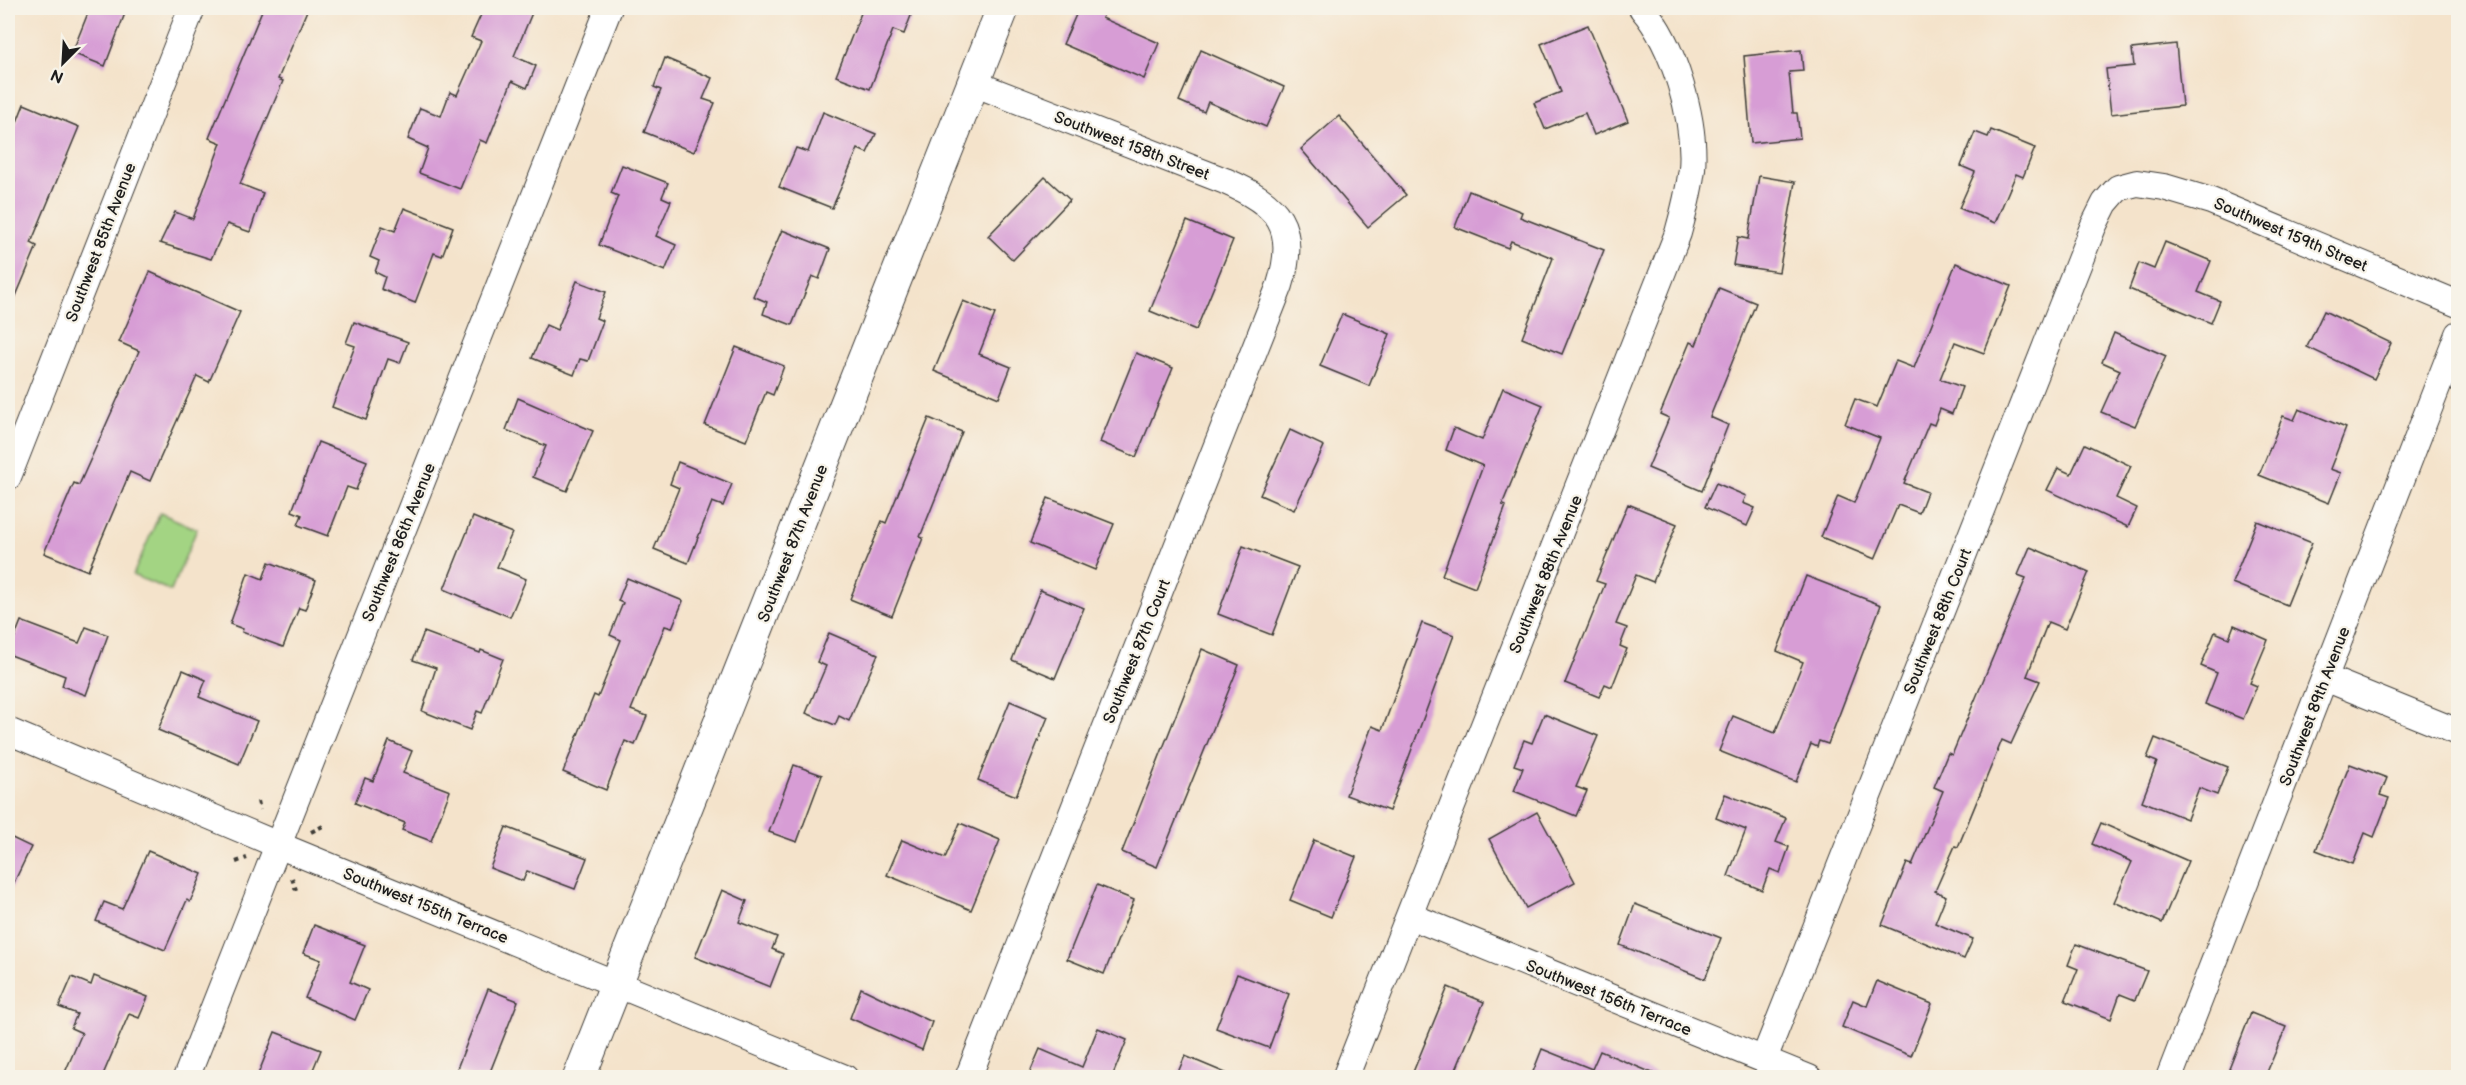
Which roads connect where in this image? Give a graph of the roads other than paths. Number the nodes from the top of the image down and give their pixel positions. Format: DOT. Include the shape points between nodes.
graph roads {
  1 [pos="192,8"];
  2 [pos="609,8"];
  3 [pos="1003,8"];
  4 [pos="1642,8"];
  5 [pos="973,83"];
  6 [pos="2118,188"];
  7 [pos="1282,222"];
  8 [pos="2458,304"];
  9 [pos="2458,334"];
  10 [pos="8,477"];
  11 [pos="2325,678"];
  12 [pos="8,731"];
  13 [pos="2458,732"];
  14 [pos="278,845"];
  15 [pos="1410,916"];
  16 [pos="616,983"];
  17 [pos="1764,1059"];
  18 [pos="186,1077"];
  19 [pos="579,1077"];
  20 [pos="845,1077"];
  21 [pos="968,1077"];
  22 [pos="1346,1077"];
  23 [pos="1809,1077"];
  24 [pos="2169,1077"];
  1 -- 10 [label="street, Southwest 85th Avenue"];
  2 -- 14 [label="street, Southwest 86th Avenue"];
  3 -- 5 [label="street, Southwest 87th Avenue"];
  4 -- 15 [label="street, Southwest 88th Avenue" via="1662,37 1685,107 1692,167 1687,200 1678,233"];
  5 -- 7 [label="street, Southwest 158th Street" via="1238,186 1268,206"];
  5 -- 16 [label="street, Southwest 87th Avenue"];
  6 -- 8 [label="street, Southwest 159th Street" via="2136,183 2195,195"];
  6 -- 17 [label="street, Southwest 88th Court" via="2093,227"];
  7 -- 21 [label="street, Southwest 87th Court" via="1288,247 1280,285"];
  9 -- 11 [label="street, Southwest 89th Avenue"];
  11 -- 13 [label="street"];
  11 -- 24 [label="street, Southwest 89th Avenue"];
  12 -- 14 [label="street, Southwest 155th Terrace"];
  14 -- 16 [label="street, Southwest 155th Terrace"];
  14 -- 18 [label="street, Southwest 86th Avenue"];
  15 -- 17 [label="street, Southwest 156th Terrace"];
  15 -- 22 [label="street, Southwest 88th Avenue"];
  16 -- 19 [label="street, Southwest 87th Avenue"];
  16 -- 20 [label="street, Southwest 155th Terrace"];
  17 -- 23 [label="street, Southwest 156th Terrace"];
}
